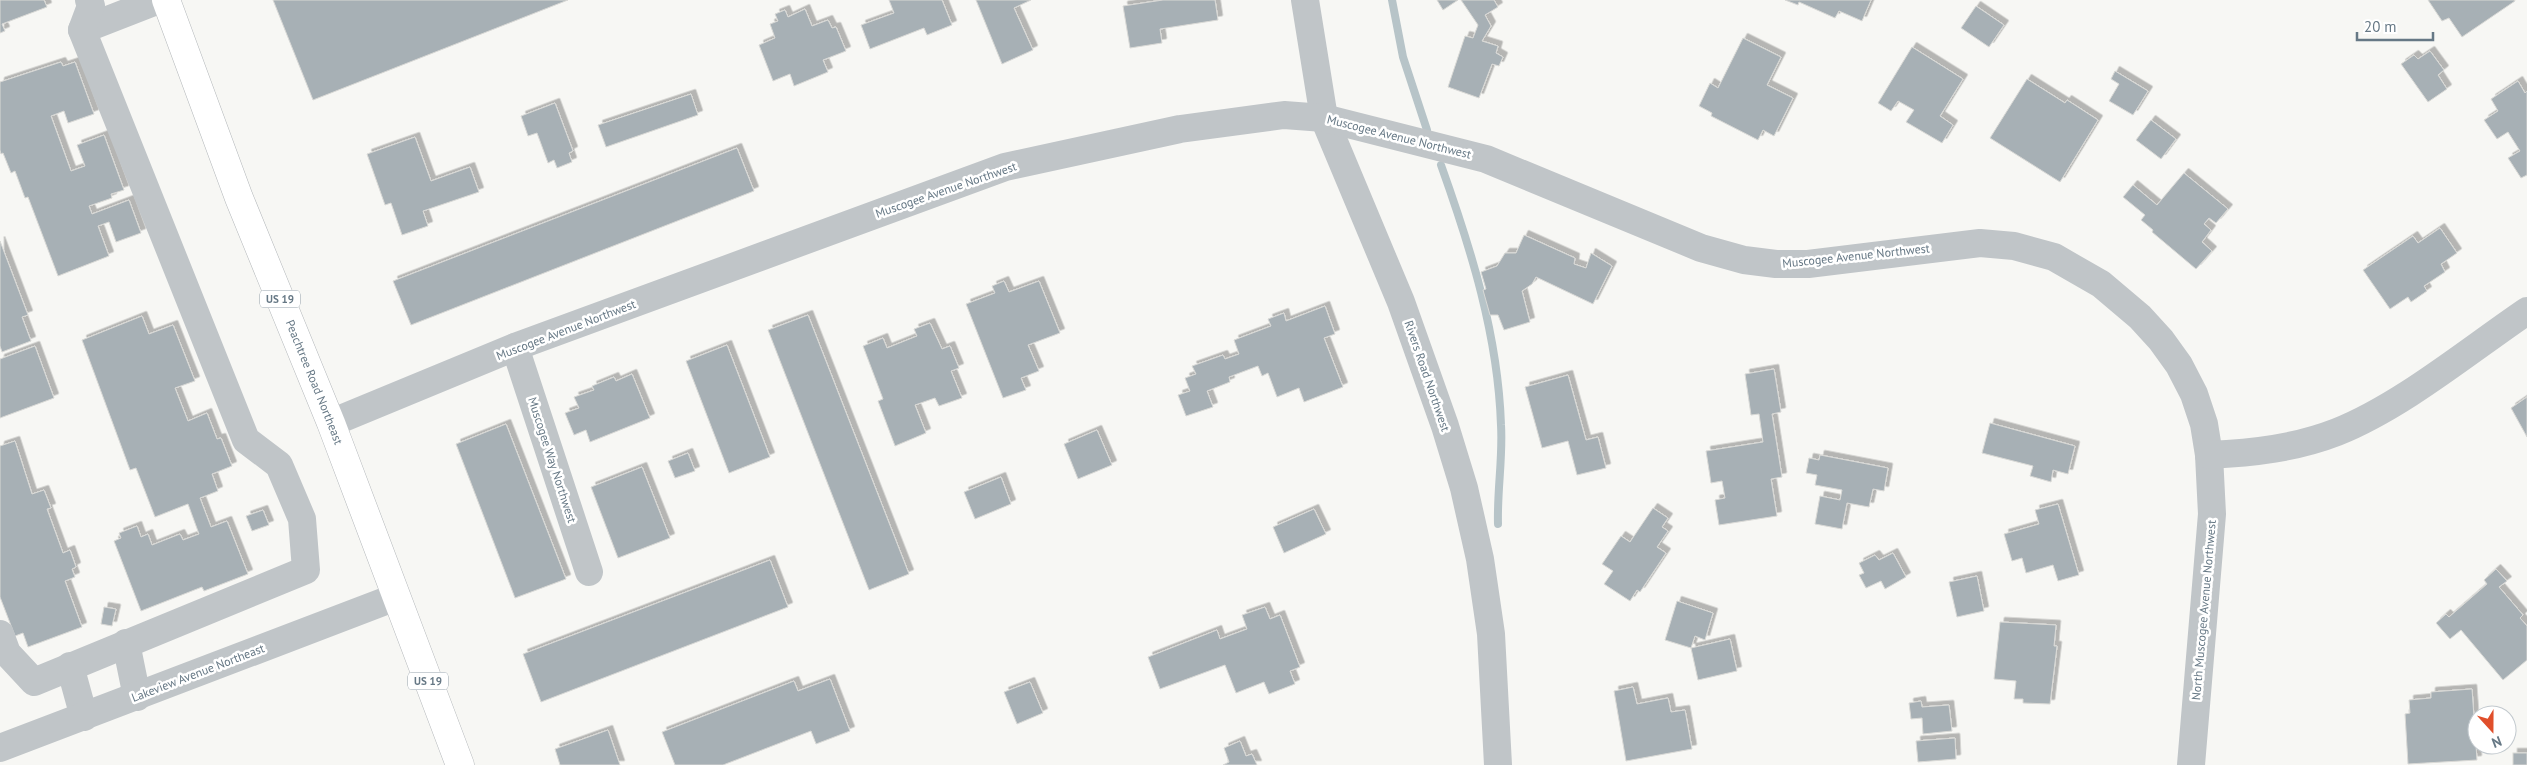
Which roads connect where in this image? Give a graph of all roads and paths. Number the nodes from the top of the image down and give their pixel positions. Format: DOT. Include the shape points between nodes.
graph roads {
  1 [pos="89,0"];
  2 [pos="159,0"];
  3 [pos="166,0"];
  4 [pos="1305,0"];
  5 [pos="82,30"];
  6 [pos="1324,118"];
  7 [pos="2527,311"];
  8 [pos="515,348"];
  9 [pos="331,423"];
  10 [pos="2209,455"];
  11 [pos="589,572"];
  12 [pos="396,597"];
  13 [pos="0,634"];
  14 [pos="126,643"];
  15 [pos="70,666"];
  16 [pos="137,696"];
  17 [pos="84,717"];
  18 [pos="0,748"];
  19 [pos="460,765"];
  20 [pos="1498,765"];
  21 [pos="2191,765"];
  1 -- 5 [label="street" via="91,6"];
  2 -- 5 [label="street"];
  3 -- 9 [label="highway, Peachtree Road Northeast / US 19" via="239,198"];
  4 -- 6 [label="street, Rivers Road Northwest"];
  5 -- 14 [label="street" via="246,440 279,465 302,519 306,570"];
  6 -- 8 [label="street, Muscogee Avenue Northwest" via="1284,115 1180,129 1005,167"];
  6 -- 10 [label="street, Muscogee Avenue Northwest" via="1486,159 1701,248 1744,260 1808,264 1980,243 2014,246 2054,257 2101,284 2140,316 2162,340 2194,394 2204,424"];
  6 -- 20 [label="street, Rivers Road Northwest" via="1401,302 1464,488 1480,559 1491,634"];
  7 -- 10 [label="street" via="2379,413 2297,445 2251,453"];
  8 -- 9 [label="street, Muscogee Avenue Northwest"];
  8 -- 11 [label="street, Muscogee Way Northwest"];
  9 -- 12 [label="highway, Peachtree Road Northeast / US 19"];
  10 -- 21 [label="street, North Muscogee Avenue Northwest" via="2212,514"];
  12 -- 16 [label="street, Lakeview Avenue Northeast"];
  12 -- 19 [label="highway, Peachtree Road Northeast / US 19"];
  13 -- 15 [label="street" via="7,653 34,682"];
  14 -- 15 [label="street"];
  14 -- 16 [label="street"];
  15 -- 17 [label="street"];
  16 -- 17 [label="street, Lakeview Avenue Northeast"];
  17 -- 18 [label="street, Lakeview Avenue Northeast"];
}
